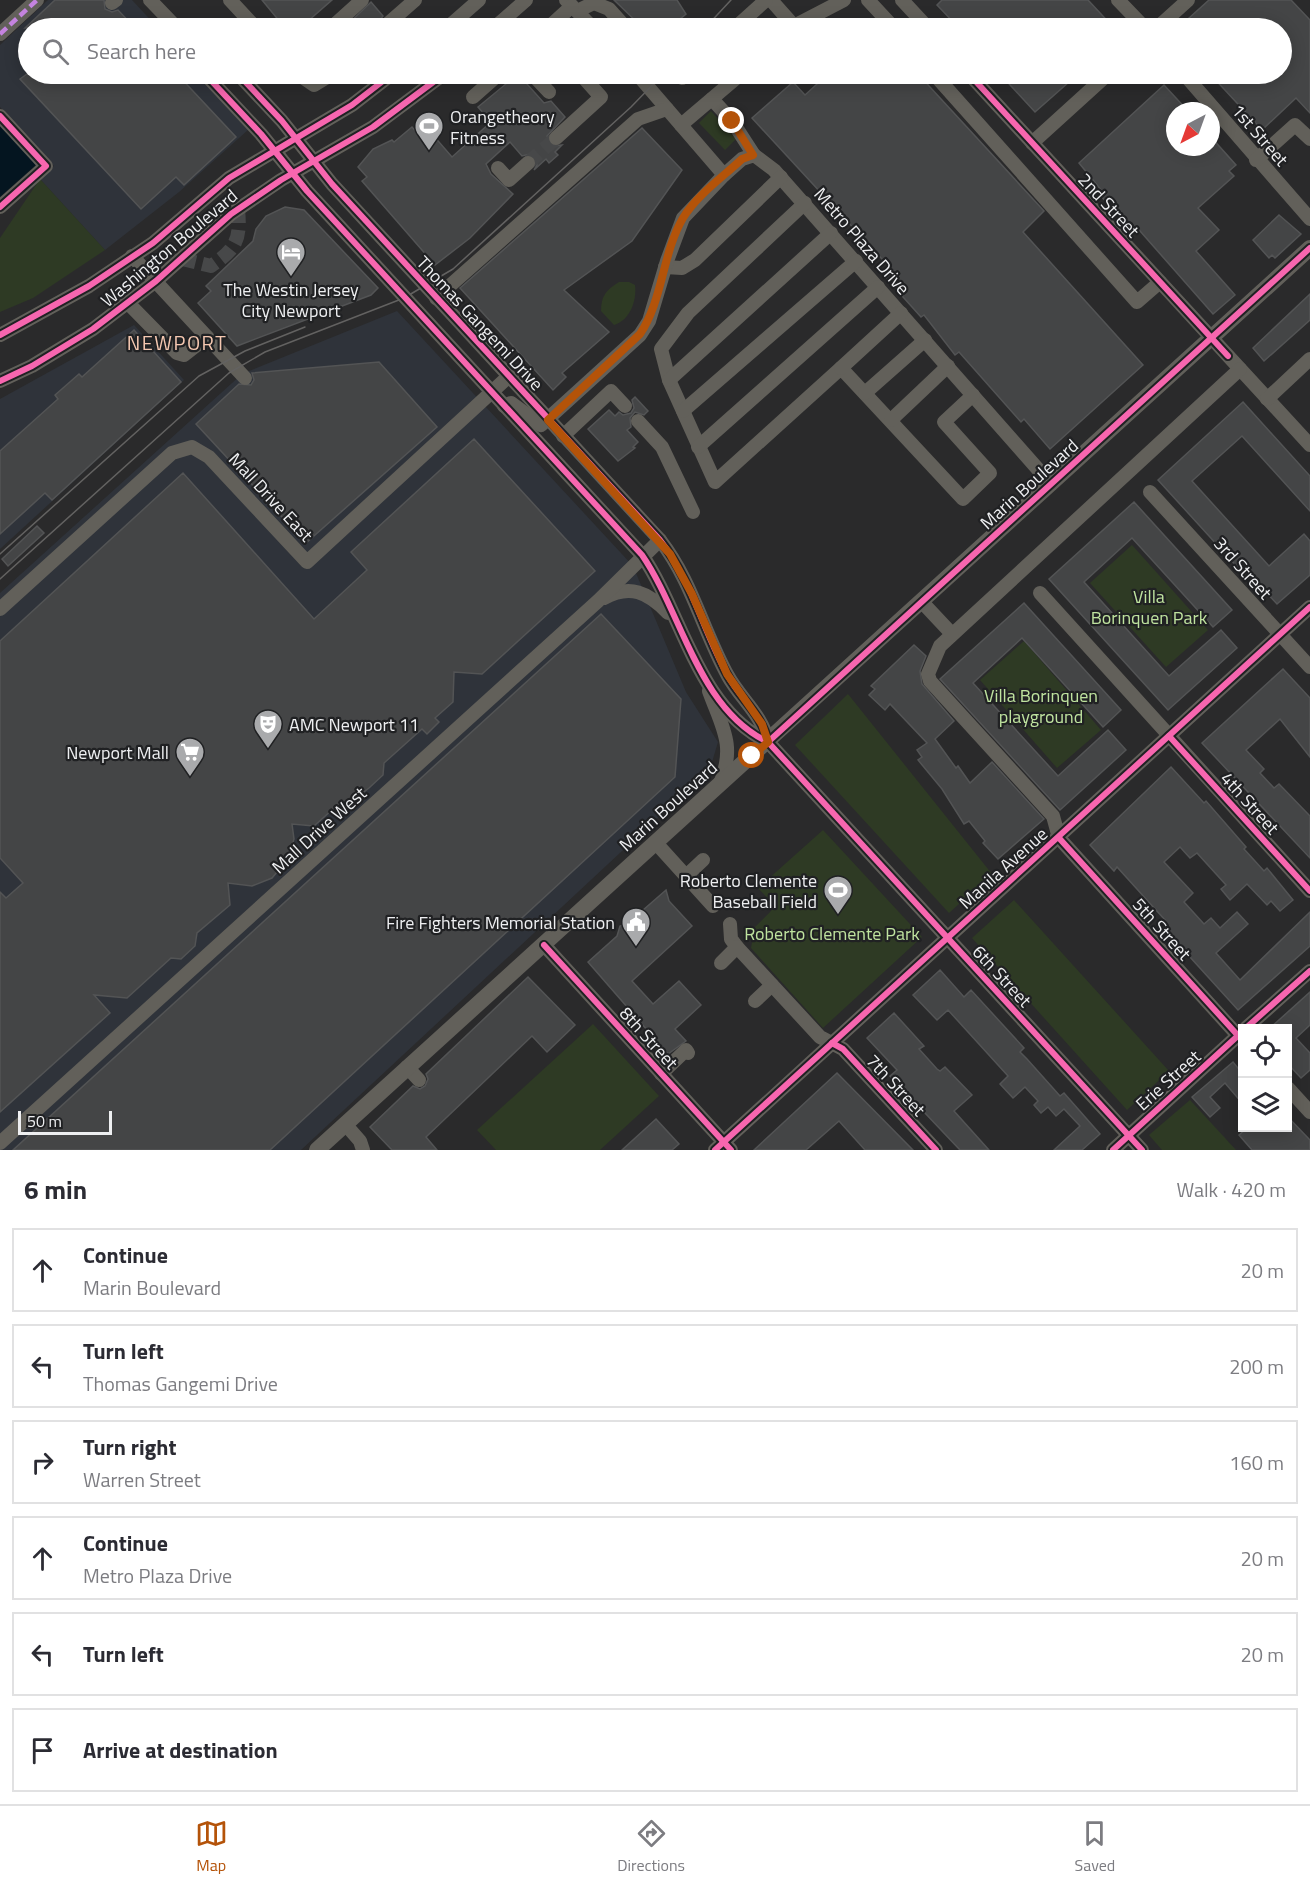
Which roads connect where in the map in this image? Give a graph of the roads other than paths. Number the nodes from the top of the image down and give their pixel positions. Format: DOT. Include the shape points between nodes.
graph roads {
  1 [pos="37,0"];
  2 [pos="150,0"];
  3 [pos="230,0"];
  4 [pos="363,0"];
  5 [pos="415,0"];
  6 [pos="479,0"];
  7 [pos="526,0"];
  8 [pos="766,0"];
  9 [pos="771,0"];
  10 [pos="822,0"];
  11 [pos="844,0"];
  12 [pos="868,0"];
  13 [pos="1118,0"];
  14 [pos="1188,0"];
  15 [pos="907,2"];
  16 [pos="572,6"];
  17 [pos="167,18"];
  18 [pos="247,18"];
  19 [pos="342,18"];
  20 [pos="394,18"];
  21 [pos="458,18"];
  22 [pos="506,18"];
  23 [pos="559,18"];
  24 [pos="583,18"];
  25 [pos="617,18"];
  26 [pos="746,18"];
  27 [pos="786,18"];
  28 [pos="803,18"];
  29 [pos="810,18"];
  30 [pos="885,18"];
  31 [pos="920,18"];
  32 [pos="1135,18"];
  33 [pos="1168,18"];
  34 [pos="0,34"];
  35 [pos="214,84"];
  36 [pos="247,84"];
  37 [pos="379,84"];
  38 [pos="431,84"];
  39 [pos="488,84"];
  40 [pos="541,84"];
  41 [pos="591,84"];
  42 [pos="646,84"];
  43 [pos="729,84"];
  44 [pos="943,84"];
  45 [pos="978,84"];
  46 [pos="1097,84"];
  47 [pos="1192,84"];
  48 [pos="549,92"];
  49 [pos="473,98"];
  50 [pos="712,99"];
  51 [pos="667,109"];
  52 [pos="0,116"];
  53 [pos="681,125"];
  54 [pos="295,137"];
  55 [pos="556,138"];
  56 [pos="1310,139"];
  57 [pos="1032,143"];
  58 [pos="274,149"];
  59 [pos="753,155"];
  60 [pos="1256,160"];
  61 [pos="313,162"];
  62 [pos="528,162"];
  63 [pos="498,168"];
  64 [pos="292,173"];
  65 [pos="724,176"];
  66 [pos="781,177"];
  67 [pos="805,203"];
  68 [pos="1089,205"];
  69 [pos="0,207"];
  70 [pos="1310,219"];
  71 [pos="1069,224"];
  72 [pos="831,233"];
  73 [pos="1310,248"];
  74 [pos="132,256"];
  75 [pos="856,261"];
  76 [pos="665,267"];
  77 [pos="156,281"];
  78 [pos="1160,282"];
  79 [pos="878,287"];
  80 [pos="436,298"];
  81 [pos="128,303"];
  82 [pos="901,313"];
  83 [pos="0,335"];
  84 [pos="207,337"];
  85 [pos="1212,338"];
  86 [pos="925,340"];
  87 [pos="1310,359"];
  88 [pos="948,366"];
  89 [pos="841,368"];
  90 [pos="1240,369"];
  91 [pos="508,377"];
  92 [pos="245,378"];
  93 [pos="669,380"];
  94 [pos="0,381"];
  95 [pos="492,392"];
  96 [pos="865,393"];
  97 [pos="973,395"];
  98 [pos="1267,399"];
  99 [pos="504,406"];
  100 [pos="625,406"];
  101 [pos="683,411"];
  102 [pos="548,420"];
  103 [pos="891,420"];
  104 [pos="638,421"];
  105 [pos="563,436"];
  106 [pos="1310,445"];
  107 [pos="698,447"];
  108 [pos="1051,484"];
  109 [pos="1150,492"];
  110 [pos="693,512"];
  111 [pos="660,540"];
  112 [pos="642,555"];
  113 [pos="1040,593"];
  114 [pos="598,601"];
  115 [pos="922,602"];
  116 [pos="1310,607"];
  117 [pos="0,609"];
  118 [pos="676,624"];
  119 [pos="952,634"];
  120 [pos="1280,634"];
  121 [pos="1310,667"];
  122 [pos="705,678"];
  123 [pos="1169,736"];
  124 [pos="768,742"];
  125 [pos="719,786"];
  126 [pos="1059,838"];
  127 [pos="657,843"];
  128 [pos="703,860"];
  129 [pos="686,876"];
  130 [pos="1310,891"];
  131 [pos="713,906"];
  132 [pos="730,924"];
  133 [pos="947,938"];
  134 [pos="544,945"];
  135 [pos="737,947"];
  136 [pos="721,963"];
  137 [pos="1310,971"];
  138 [pos="772,985"];
  139 [pos="755,1001"];
  140 [pos="1253,1024"];
  141 [pos="1238,1030"];
  142 [pos="1238,1038"];
  143 [pos="832,1044"];
  144 [pos="688,1053"];
  145 [pos="407,1067"];
  146 [pos="661,1074"];
  147 [pos="419,1080"];
  148 [pos="1292,1093"];
  149 [pos="1310,1112"];
  150 [pos="346,1125"];
  151 [pos="1129,1136"];
  152 [pos="0,1143"];
  153 [pos="723,1147"];
  154 [pos="317,1150"];
  155 [pos="363,1150"];
  156 [pos="936,1150"];
  157 [pos="1113,1150"];
  158 [pos="1142,1150"];
  1 -- 34 [label="street"];
  2 -- 17 [label="street"];
  3 -- 18 [label="street"];
  4 -- 19 [label="street"];
  5 -- 20 [label="street"];
  6 -- 21 [label="street"];
  7 -- 22 [label="street"];
  8 -- 26 [label="street"];
  9 -- 27 [label="street"];
  10 -- 28 [label="street"];
  11 -- 29 [label="street"];
  12 -- 30 [label="street"];
  13 -- 32 [label="street"];
  14 -- 33 [label="street"];
  15 -- 31 [label="street"];
  16 -- 23 [label="street"];
  16 -- 24 [label="street"];
  16 -- 25 [label="street" via="594,3 609,9"];
  35 -- 58 [label="street, Thomas Gangemi Drive"];
  36 -- 54 [label="street, Thomas Gangemi Drive"];
  37 -- 54 [label="street, Washington Boulevard" via="352,105"];
  38 -- 61 [label="street, Washington Boulevard" via="373,127"];
  39 -- 49 [label="street"];
  40 -- 48 [label="street"];
  41 -- 55 [label="street" via="601,97"];
  42 -- 51 [label="street"];
  43 -- 50 [label="street"];
  44 -- 71 [label="street"];
  45 -- 57 [label="street, 2nd Street"];
  46 -- 57 [label="street"];
  47 -- 60 [label="street, 1st Street"];
  50 -- 53 [label="street"];
  50 -- 59 [label="street" via="732,121"];
  51 -- 53 [label="street"];
  51 -- 80 [label="street" via="638,119"];
  52 -- 69 [label="street" via="46,166"];
  53 -- 65 [label="street"];
  54 -- 58 [label="street, Washington Boulevard"];
  54 -- 61 [label="street, Thomas Gangemi Drive"];
  56 -- 60 [label="street" via="1295,125"];
  57 -- 68 [label="street, 2nd Street"];
  58 -- 64 [label="street, Thomas Gangemi Drive"];
  58 -- 74 [label="street, Washington Boulevard" via="229,178 153,243"];
  59 -- 65 [label="street" via="742,159"];
  59 -- 66 [label="street, Metro Plaza Drive"];
  60 -- 70 [label="street, 1st Street"];
  61 -- 64 [label="street, Washington Boulevard"];
  61 -- 80 [label="street, Thomas Gangemi Drive"];
  62 -- 63 [label="street" via="509,180"];
  64 -- 77 [label="street, Washington Boulevard" via="231,214"];
  64 -- 95 [label="street, Thomas Gangemi Drive"];
  65 -- 76 [label="street" via="683,218"];
  66 -- 67 [label="street, Metro Plaza Drive"];
  66 -- 76 [label="street" via="695,260 682,268"];
  67 -- 72 [label="street, Metro Plaza Drive"];
  67 -- 93 [label="street" via="688,313 661,349"];
  68 -- 71 [label="street"];
  68 -- 78 [label="street, 2nd Street"];
  71 -- 78 [label="street" via="1137,302"];
  72 -- 75 [label="street, Metro Plaza Drive"];
  72 -- 93 [label="street"];
  73 -- 85 [label="main road, Marin Boulevard"];
  74 -- 77 [label="street"];
  74 -- 83 [label="street, Washington Boulevard" via="89,286"];
  75 -- 79 [label="street, Metro Plaza Drive"];
  75 -- 101 [label="street"];
  76 -- 102 [label="street" via="649,321 640,334"];
  77 -- 81 [label="street, Washington Boulevard"];
  77 -- 84 [label="street"];
  78 -- 85 [label="street, 2nd Street"];
  79 -- 82 [label="street, Metro Plaza Drive"];
  79 -- 107 [label="street"];
  80 -- 91 [label="street, Thomas Gangemi Drive"];
  81 -- 84 [label="street" via="177,353 184,354"];
  81 -- 94 [label="street, Washington Boulevard" via="80,338"];
  82 -- 86 [label="street, Metro Plaza Drive"];
  82 -- 89 [label="street"];
  84 -- 92 [label="street"];
  85 -- 90 [label="street, 2nd Street"];
  85 -- 108 [label="main road, Marin Boulevard"];
  86 -- 88 [label="street, Metro Plaza Drive"];
  86 -- 96 [label="street"];
  87 -- 98 [label="street"];
  88 -- 97 [label="street, Metro Plaza Drive"];
  88 -- 103 [label="street"];
  89 -- 96 [label="street"];
  89 -- 107 [label="street" via="715,482"];
  90 -- 98 [label="street, 2nd Street"];
  90 -- 119 [label="street"];
  91 -- 95 [label="street, Mall Drive East"];
  91 -- 102 [label="street, Thomas Gangemi Drive"];
  93 -- 101 [label="street"];
  95 -- 99 [label="street, Thomas Gangemi Drive"];
  95 -- 117 [label="street, Mall Drive East" via="307,562 209,457 192,447 172,453"];
  96 -- 103 [label="street"];
  97 -- 103 [label="street" via="944,422 990,473 963,499"];
  97 -- 108 [label="street, Metro Plaza Drive"];
  98 -- 106 [label="street, 2nd Street"];
  99 -- 102 [label="street" via="511,403 541,425"];
  99 -- 112 [label="street, Thomas Gangemi Drive"];
  100 -- 105 [label="street" via="611,391"];
  101 -- 107 [label="street"];
  102 -- 105 [label="street, Thomas Gangemi Drive"];
  104 -- 110 [label="street" via="662,447"];
  105 -- 111 [label="street, Thomas Gangemi Drive"];
  108 -- 115 [label="main road, Marin Boulevard"];
  109 -- 120 [label="street, 3rd Street"];
  111 -- 112 [label="street, Mall Drive West"];
  111 -- 124 [label="street, Thomas Gangemi Drive" via="682,574 727,674 762,724"];
  112 -- 114 [label="street, Mall Drive West"];
  112 -- 118 [label="street, Thomas Gangemi Drive"];
  113 -- 123 [label="street, 4th Street"];
  114 -- 118 [label="street" via="623,590 642,592 654,598"];
  114 -- 152 [label="street, Mall Drive West"];
  115 -- 119 [label="street"];
  115 -- 124 [label="main road, Marin Boulevard"];
  116 -- 120 [label="street, Manila Avenue"];
  118 -- 122 [label="street, Thomas Gangemi Drive"];
  119 -- 126 [label="street, 5th Street" via="940,646 928,674 930,681 1053,816"];
  120 -- 121 [label="street, 3rd Street"];
  120 -- 123 [label="street, Manila Avenue"];
  122 -- 124 [label="street, Thomas Gangemi Drive" via="738,722"];
  122 -- 125 [label="street" via="728,742 726,767"];
  123 -- 126 [label="street, Manila Avenue"];
  123 -- 130 [label="street, 4th Street"];
  124 -- 125 [label="main road, Marin Boulevard"];
  124 -- 133 [label="street, 6th Street"];
  125 -- 127 [label="main road, Marin Boulevard"];
  126 -- 133 [label="street, Manila Avenue"];
  126 -- 141 [label="street, 5th Street"];
  127 -- 129 [label="street"];
  127 -- 134 [label="main road, Marin Boulevard"];
  128 -- 129 [label="street"];
  129 -- 131 [label="street"];
  132 -- 135 [label="street, 7th Street" via="731,939"];
  133 -- 143 [label="street, Manila Avenue"];
  133 -- 151 [label="street, 6th Street"];
  134 -- 145 [label="main road, Marin Boulevard"];
  134 -- 146 [label="street, 8th Street"];
  135 -- 136 [label="street"];
  135 -- 138 [label="street, 7th Street"];
  137 -- 140 [label="street, Erie Street"];
  138 -- 139 [label="street"];
  138 -- 143 [label="street, 7th Street" via="820,1037"];
  142 -- 151 [label="street, Erie Street"];
  143 -- 153 [label="street, Manila Avenue"];
  143 -- 156 [label="street, 7th Street" via="843,1049"];
  144 -- 146 [label="street" via="686,1050"];
  145 -- 147 [label="street"];
  145 -- 150 [label="main road, Marin Boulevard"];
  146 -- 153 [label="street, 8th Street"];
  148 -- 149 [label="street"];
  150 -- 154 [label="main road, Marin Boulevard"];
  150 -- 155 [label="street"];
  151 -- 157 [label="street, Erie Street"];
  151 -- 158 [label="street, 6th Street"];
}
